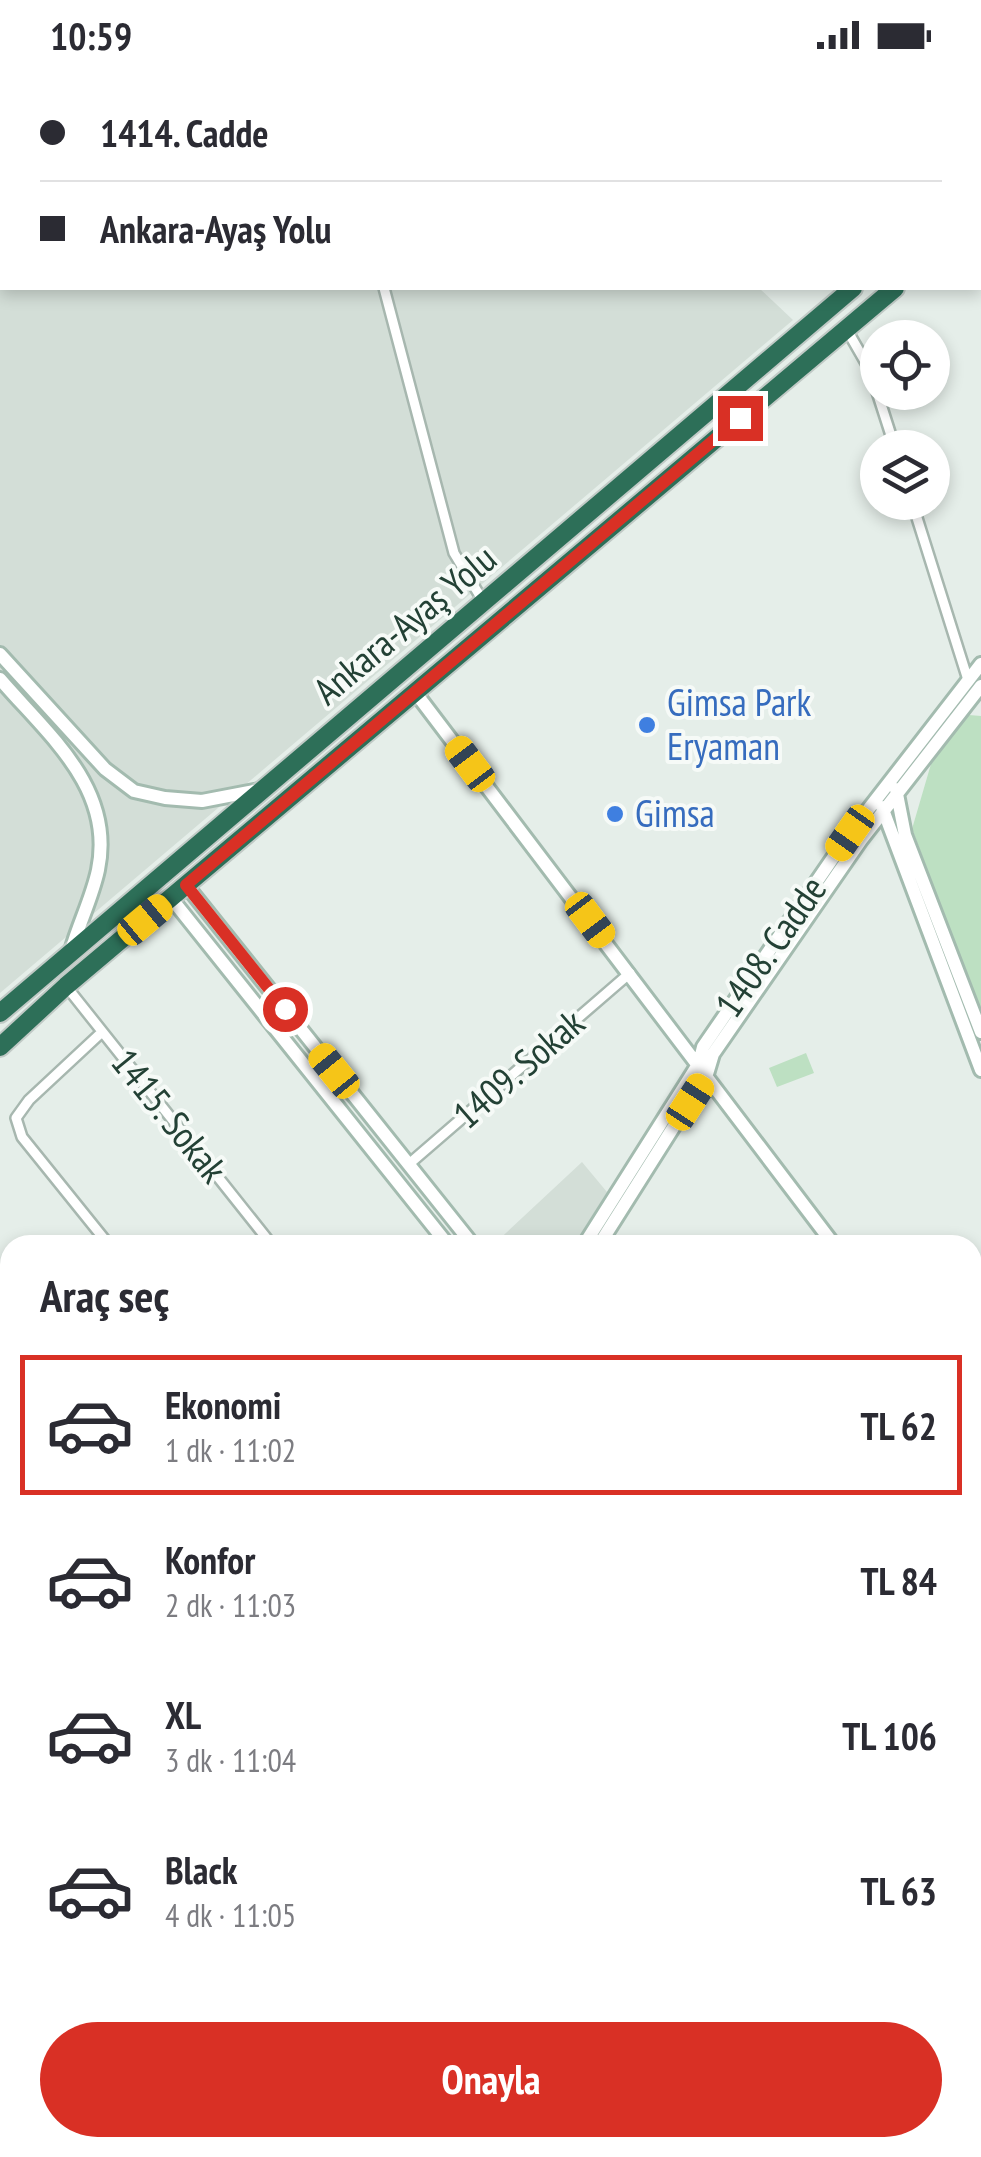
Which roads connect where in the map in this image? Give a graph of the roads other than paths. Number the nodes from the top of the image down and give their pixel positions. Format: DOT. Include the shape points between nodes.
graph roads {
  1 [pos="385,290"];
  2 [pos="851,290"];
  3 [pos="893,290"];
  4 [pos="846,329"];
  5 [pos="888,430"];
  6 [pos="918,520"];
  7 [pos="483,601"];
  8 [pos="0,654"];
  9 [pos="981,664"];
  10 [pos="0,679"];
  11 [pos="977,687"];
  12 [pos="415,692"];
  13 [pos="894,774"];
  14 [pos="262,789"];
  15 [pos="897,792"];
  16 [pos="878,795"];
  17 [pos="883,810"];
  18 [pos="861,840"];
  19 [pos="894,842"];
  20 [pos="178,892"];
  21 [pos="72,950"];
  22 [pos="630,973"];
  23 [pos="66,986"];
  24 [pos="0,1013"];
  25 [pos="102,1032"];
  26 [pos="981,1032"];
  27 [pos="0,1046"];
  28 [pos="703,1068"];
  29 [pos="981,1070"];
  30 [pos="409,1164"];
  31 [pos="101,1235"];
  32 [pos="264,1235"];
  33 [pos="440,1235"];
  34 [pos="466,1235"];
  35 [pos="591,1235"];
  36 [pos="605,1235"];
  37 [pos="827,1235"];
  1 -- 7 [label="street" via="454,553"];
  2 -- 7 [label="highway, Ankara-Ayaş Yolu"];
  3 -- 4 [label="highway, Ankara-Ayaş Yolu"];
  4 -- 5 [label="street" via="870,370"];
  4 -- 12 [label="highway, Ankara-Ayaş Yolu"];
  6 -- 11 [label="street"];
  7 -- 14 [label="highway, Ankara-Ayaş Yolu"];
  8 -- 14 [label="main road" via="105,769 134,791 202,801"];
  9 -- 11 [label="main road, 1408. Cadde"];
  10 -- 21 [label="main road" via="78,769 96,805 99,866"];
  11 -- 13 [label="main road, 1408. Cadde"];
  11 -- 15 [label="main road, 1408. Cadde"];
  12 -- 20 [label="highway, Ankara-Ayaş Yolu"];
  12 -- 22 [label="main road"];
  13 -- 15 [label="main road"];
  13 -- 16 [label="main road, 1408. Cadde"];
  14 -- 21 [label="highway, Ankara-Ayaş Yolu"];
  15 -- 17 [label="main road, 1408. Cadde"];
  15 -- 26 [label="main road" via="905,834"];
  16 -- 17 [label="main road"];
  16 -- 28 [label="main road, 1408. Cadde" via="702,1047"];
  17 -- 18 [label="main road, 1408. Cadde"];
  17 -- 19 [label="main road"];
  18 -- 19 [label="main road"];
  18 -- 28 [label="main road, 1408. Cadde"];
  19 -- 29 [label="main road"];
  20 -- 23 [label="highway, Ankara-Ayaş Yolu"];
  20 -- 30 [label="main road"];
  20 -- 33 [label="main road"];
  21 -- 24 [label="highway, Ankara-Ayaş Yolu"];
  22 -- 28 [label="main road"];
  22 -- 30 [label="street, 1409. Sokak"];
  23 -- 25 [label="street, 1415. Sokak"];
  23 -- 27 [label="highway, Ankara-Ayaş Yolu"];
  25 -- 31 [label="street" via="16,1118 22,1137"];
  25 -- 32 [label="street, 1415. Sokak"];
  28 -- 35 [label="main road, 1408. Cadde"];
  28 -- 36 [label="main road, 1408. Cadde"];
  28 -- 37 [label="main road"];
  30 -- 34 [label="main road"];
}
